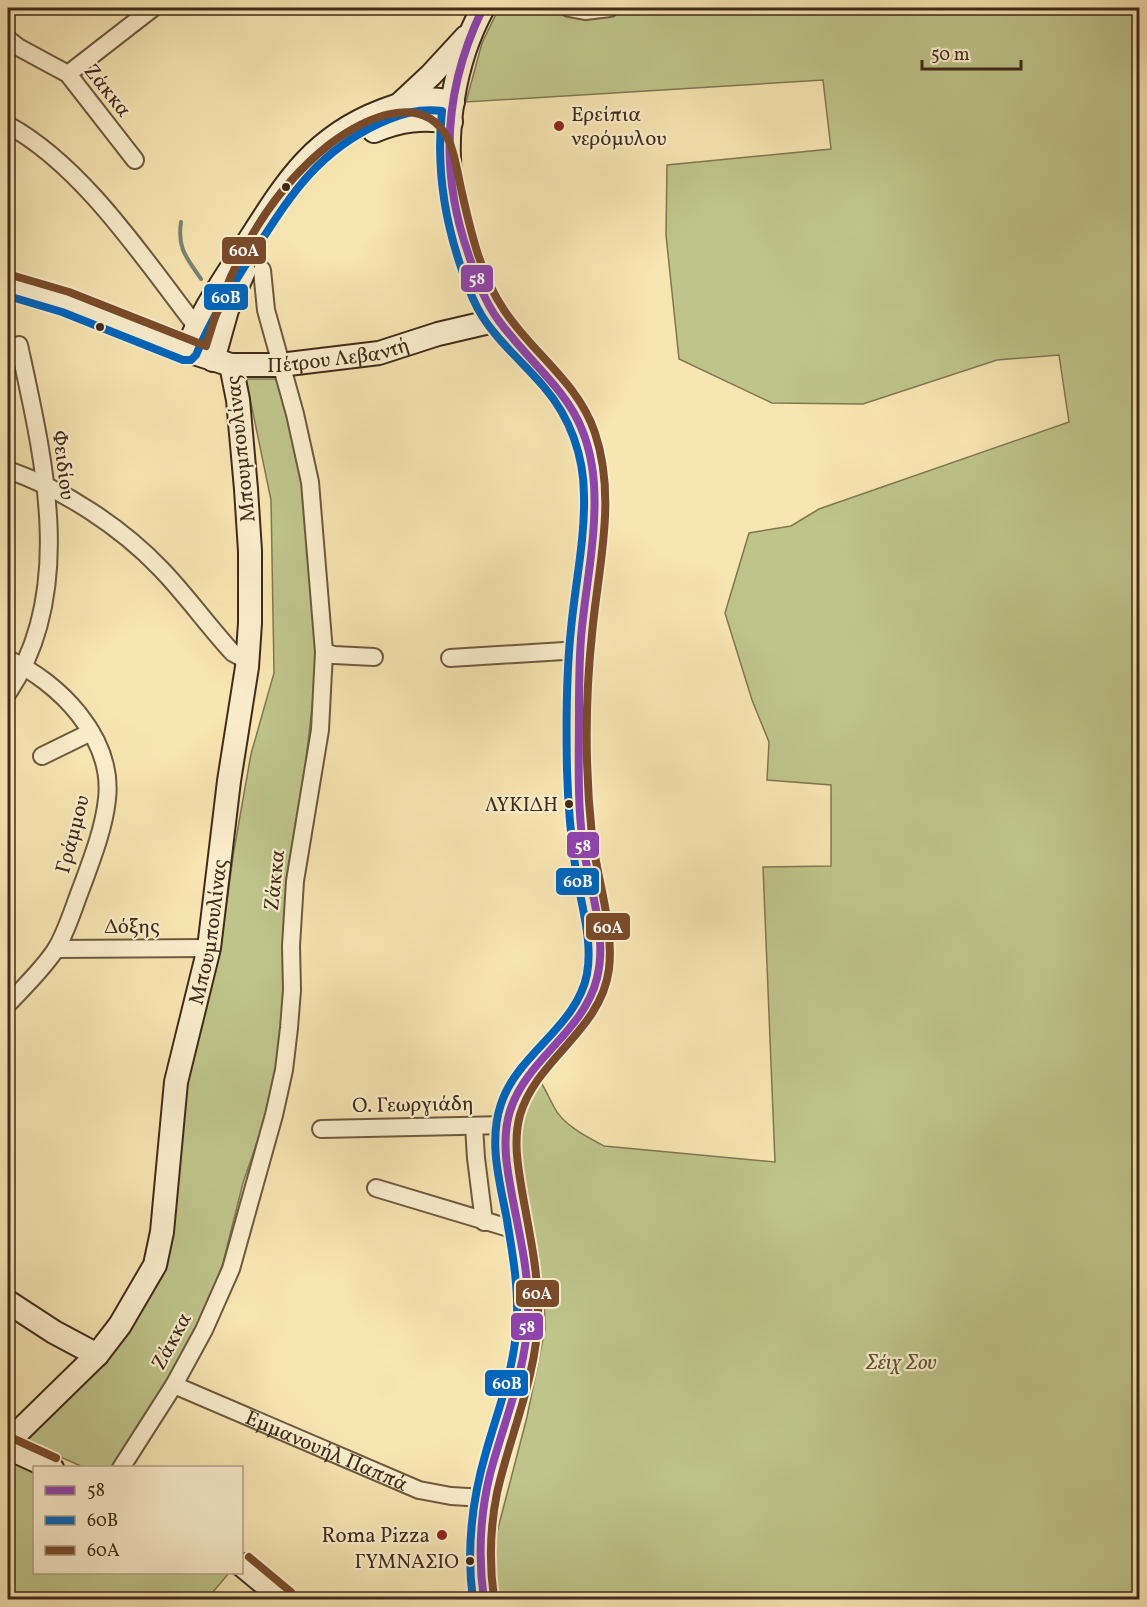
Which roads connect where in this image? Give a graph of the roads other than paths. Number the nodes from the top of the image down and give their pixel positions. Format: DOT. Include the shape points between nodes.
graph roads {
  1 [pos="153,8"];
  2 [pos="483,8"];
  3 [pos="569,8"];
  4 [pos="610,8"];
  5 [pos="473,29"];
  6 [pos="8,39"];
  7 [pos="68,74"];
  8 [pos="452,112"];
  9 [pos="399,113"];
  10 [pos="8,125"];
  11 [pos="135,160"];
  12 [pos="452,198"];
  13 [pos="262,270"];
  14 [pos="8,285"];
  15 [pos="498,320"];
  16 [pos="196,326"];
  17 [pos="19,345"];
  18 [pos="187,350"];
  19 [pos="222,362"];
  20 [pos="280,365"];
  21 [pos="8,470"];
  22 [pos="45,487"];
  23 [pos="580,650"];
  24 [pos="324,652"];
  25 [pos="374,657"];
  26 [pos="450,658"];
  27 [pos="8,659"];
  28 [pos="248,661"];
  29 [pos="24,667"];
  30 [pos="8,693"];
  31 [pos="91,732"];
  32 [pos="42,756"];
  33 [pos="56,948"];
  34 [pos="209,948"];
  35 [pos="8,1004"];
  36 [pos="506,1125"];
  37 [pos="474,1126"];
  38 [pos="321,1129"];
  39 [pos="376,1188"];
  40 [pos="484,1222"];
  41 [pos="519,1231"];
  42 [pos="8,1302"];
  43 [pos="97,1355"];
  44 [pos="174,1385"];
  45 [pos="8,1442"];
  46 [pos="8,1448"];
  47 [pos="50,1466"];
  48 [pos="121,1466"];
  49 [pos="485,1498"];
  50 [pos="243,1567"];
  51 [pos="480,1576"];
  52 [pos="284,1599"];
  53 [pos="475,1599"];
  54 [pos="484,1599"];
  1 -- 7 [label="street"];
  2 -- 5 [label="street"];
  3 -- 4 [label="street"];
  5 -- 8 [label="street" via="461,64"];
  5 -- 9 [label="street"];
  6 -- 7 [label="street, Ζάκκα"];
  7 -- 11 [label="street, Ζάκκα"];
  8 -- 9 [label="street" via="423,99"];
  8 -- 12 [label="street"];
  9 -- 12 [label="street" via="420,125 440,146"];
  9 -- 16 [label="street" via="362,119 332,137 303,163 268,207"];
  9 -- 19 [label="street" via="340,150 277,214 233,294"];
  10 -- 16 [label="street" via="49,153 81,184"];
  12 -- 15 [label="street" via="471,265"];
  13 -- 20 [label="street, Ζάκκα" via="266,309"];
  14 -- 18 [label="street, Πέτρου Λεβαντή" via="65,302"];
  15 -- 20 [label="street, Πέτρου Λεβαντή" via="379,353"];
  15 -- 23 [label="street" via="561,391 581,424 589,451 594,512"];
  16 -- 18 [label="street"];
  17 -- 22 [label="street, Φειδίου"];
  18 -- 19 [label="street, Πέτρου Λεβαντή"];
  19 -- 20 [label="street, Πέτρου Λεβαντή"];
  19 -- 28 [label="street, Μπουμπουλίνας" via="242,432 250,551"];
  20 -- 24 [label="street, Ζάκκα" via="310,482"];
  21 -- 22 [label="street"];
  22 -- 28 [label="street" via="97,515 149,556 227,646"];
  22 -- 29 [label="street, Φειδίου" via="48,567 42,606"];
  23 -- 26 [label="street"];
  23 -- 36 [label="street" via="580,818 597,929 597,977 584,1008 519,1089"];
  24 -- 25 [label="street"];
  24 -- 44 [label="street, Ζάκκα" via="320,730 295,881 292,990 284,1070 231,1269"];
  27 -- 29 [label="street, Γράμμου"];
  28 -- 34 [label="street, Μπουμπουλίνας"];
  29 -- 30 [label="street, Φειδίου"];
  29 -- 31 [label="street, Γράμμου" via="80,714"];
  31 -- 32 [label="street"];
  31 -- 33 [label="street, Γράμμου" via="105,766 107,798 93,853"];
  33 -- 34 [label="street, Δόξης"];
  33 -- 35 [label="street, Γράμμου"];
  34 -- 43 [label="street, Μπουμπουλίνας" via="176,1082 162,1232 155,1265 120,1325"];
  36 -- 37 [label="street, Ο. Γεωργιάδη"];
  36 -- 41 [label="street" via="506,1161"];
  37 -- 38 [label="street, Ο. Γεωργιάδη"];
  37 -- 40 [label="street"];
  39 -- 40 [label="street"];
  40 -- 41 [label="street"];
  41 -- 49 [label="street" via="526,1268 527,1340"];
  42 -- 43 [label="street"];
  43 -- 45 [label="street, Μπουμπουλίνας"];
  44 -- 48 [label="street, Ζάκκα"];
  44 -- 49 [label="street, Εμμανουήλ Παππά" via="419,1490"];
  46 -- 47 [label="street"];
  49 -- 51 [label="street"];
  50 -- 52 [label="street"];
  51 -- 53 [label="street"];
  51 -- 54 [label="street"];
}
